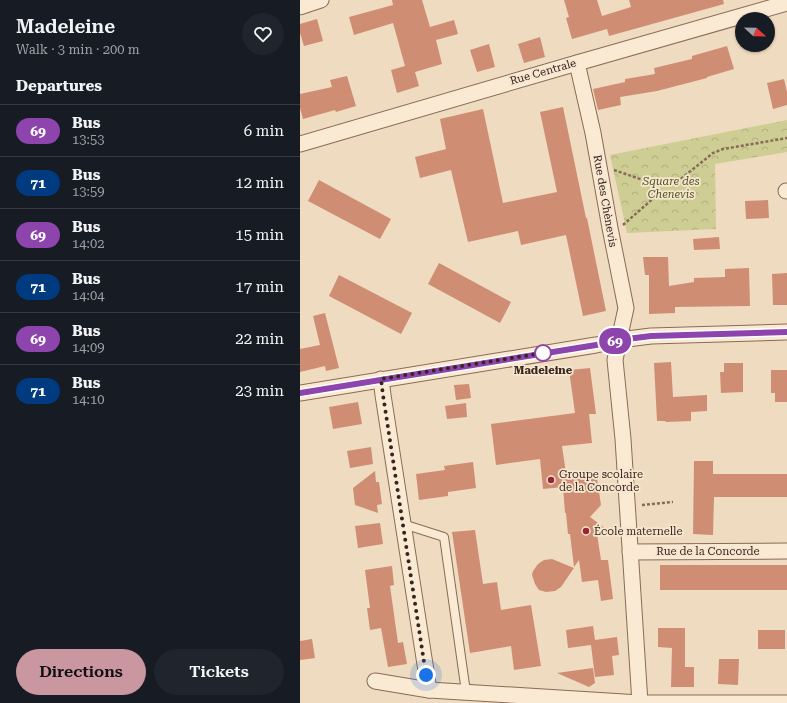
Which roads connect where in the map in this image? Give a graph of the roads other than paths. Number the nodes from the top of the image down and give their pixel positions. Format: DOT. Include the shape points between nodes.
graph roads {
  1 [pos="322,0"];
  2 [pos="787,2"];
  3 [pos="300,7"];
  4 [pos="577,62"];
  5 [pos="300,144"];
  6 [pos="787,332"];
  7 [pos="619,340"];
  8 [pos="381,379"];
  9 [pos="300,393"];
  10 [pos="403,524"];
  11 [pos="787,551"];
  12 [pos="630,552"];
  13 [pos="375,681"];
  14 [pos="429,690"];
  15 [pos="466,692"];
  16 [pos="640,703"];
  17 [pos="787,703"];
  1 -- 3 [label="street"];
  2 -- 4 [label="street, Rue Centrale"];
  4 -- 5 [label="street, Rue Centrale"];
  4 -- 7 [label="street, Rue des Chènevis" via="626,308"];
  6 -- 7 [label="street" via="651,336"];
  7 -- 8 [label="street"];
  7 -- 12 [label="street" via="615,360"];
  8 -- 9 [label="street"];
  8 -- 10 [label="street"];
  10 -- 14 [label="street"];
  10 -- 15 [label="lane" via="444,538"];
  11 -- 12 [label="street, Rue de la Concorde"];
  12 -- 16 [label="street"];
  13 -- 14 [label="street"];
  14 -- 15 [label="street"];
  15 -- 16 [label="street"];
  16 -- 17 [label="street"];
}
